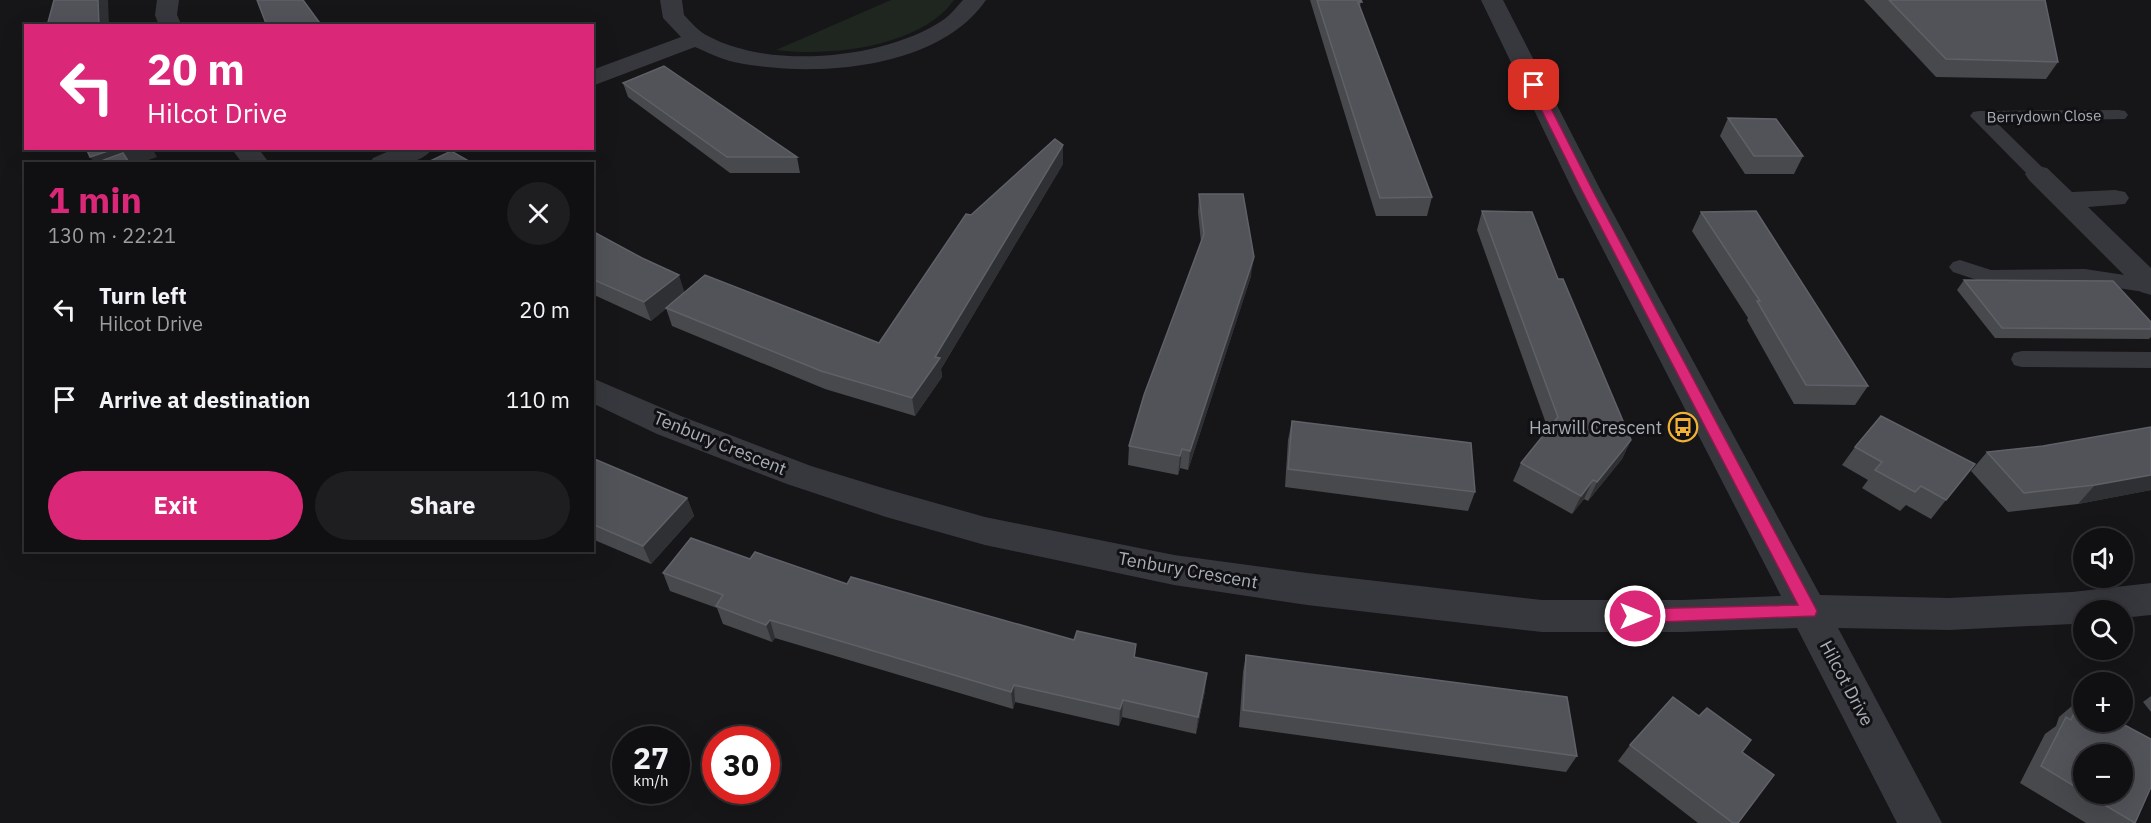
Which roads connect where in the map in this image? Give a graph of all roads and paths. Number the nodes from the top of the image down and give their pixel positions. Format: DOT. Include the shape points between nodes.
graph roads {
  1 [pos="168,0"];
  2 [pos="671,0"];
  3 [pos="975,0"];
  4 [pos="1492,0"];
  5 [pos="170,24"];
  6 [pos="695,39"];
  7 [pos="594,79"];
  8 [pos="2119,115"];
  9 [pos="246,150"];
  10 [pos="415,150"];
  11 [pos="255,162"];
  12 [pos="387,162"];
  13 [pos="2038,174"];
  14 [pos="2115,198"];
  15 [pos="2066,200"];
  16 [pos="1960,267"];
  17 [pos="2151,286"];
  18 [pos="2022,359"];
  19 [pos="2151,360"];
  20 [pos="594,389"];
  21 [pos="2151,599"];
  22 [pos="1809,611"];
  23 [pos="1920,823"];
  1 -- 5 [label="street" via="166,15"];
  2 -- 6 [label="street" via="673,17"];
  3 -- 6 [label="street" via="969,11 939,34 893,51 840,62 783,63 732,55"];
  4 -- 22 [label="street, Hilcot Drive" via="1587,191"];
  6 -- 7 [label="street"];
  8 -- 13 [label="lane, Berrydown Close" via="1979,116"];
  9 -- 11 [label="street"];
  10 -- 12 [label="street"];
  13 -- 15 [label="street, Berrydown Close"];
  14 -- 15 [label="street"];
  15 -- 17 [label="street, Berrydown Close"];
  16 -- 17 [label="lane" via="1989,277 2085,276"];
  18 -- 19 [label="lane"];
  20 -- 22 [label="street, Tenbury Crescent" via="669,425 886,503 985,531 1174,570 1542,616"];
  21 -- 22 [label="street" via="2072,608 1949,614"];
  22 -- 23 [label="street, Hilcot Drive"];
}
